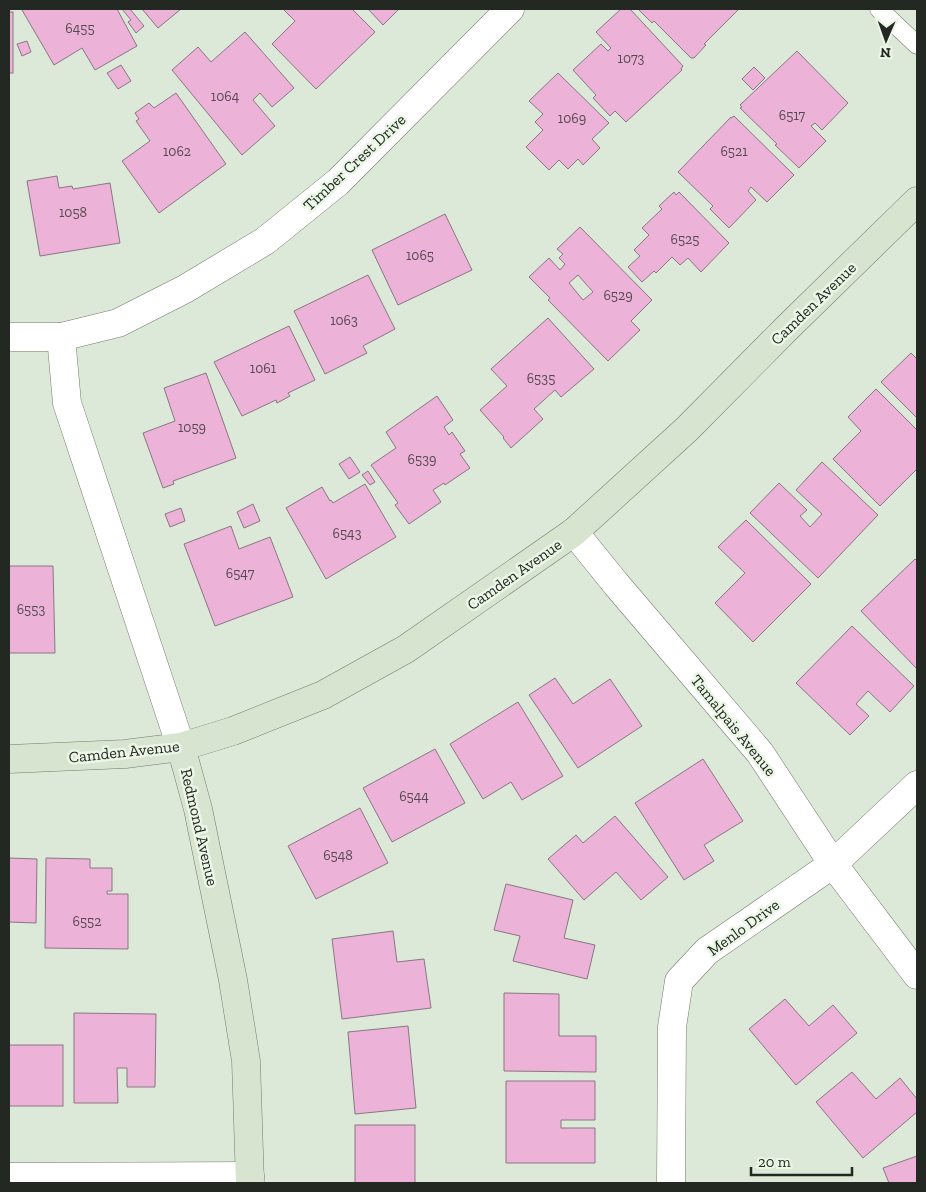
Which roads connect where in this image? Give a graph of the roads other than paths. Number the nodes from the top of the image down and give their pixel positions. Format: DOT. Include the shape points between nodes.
graph roads {
  1 [pos="510,9"];
  2 [pos="889,12"];
  3 [pos="917,45"];
  4 [pos="917,201"];
  5 [pos="9,337"];
  6 [pos="60,337"];
  7 [pos="574,532"];
  8 [pos="181,747"];
  9 [pos="9,759"];
  10 [pos="917,785"];
  11 [pos="833,864"];
  12 [pos="917,975"];
  13 [pos="9,1177"];
  14 [pos="250,1179"];
  15 [pos="671,1183"];
  1 -- 6 [label="street, Timber Crest Drive" via="338,182 265,241 186,290 118,323"];
  2 -- 3 [label="lane"];
  4 -- 7 [label="street, Camden Avenue" via="687,429"];
  5 -- 6 [label="street, Timber Crest Drive"];
  6 -- 8 [label="street, Redmond Avenue" via="67,403"];
  7 -- 8 [label="street, Camden Avenue" via="406,649 323,695 233,731"];
  7 -- 11 [label="street, Tamalpais Avenue" via="760,753"];
  8 -- 9 [label="street, Camden Avenue" via="125,754"];
  8 -- 14 [label="street, Redmond Avenue" via="198,809 234,980 246,1061"];
  10 -- 11 [label="street, Menlo Drive"];
  11 -- 12 [label="street, Tamalpais Avenue"];
  11 -- 15 [label="street, Menlo Drive" via="707,951 679,981 672,1027"];
  13 -- 14 [label="street"];
}
